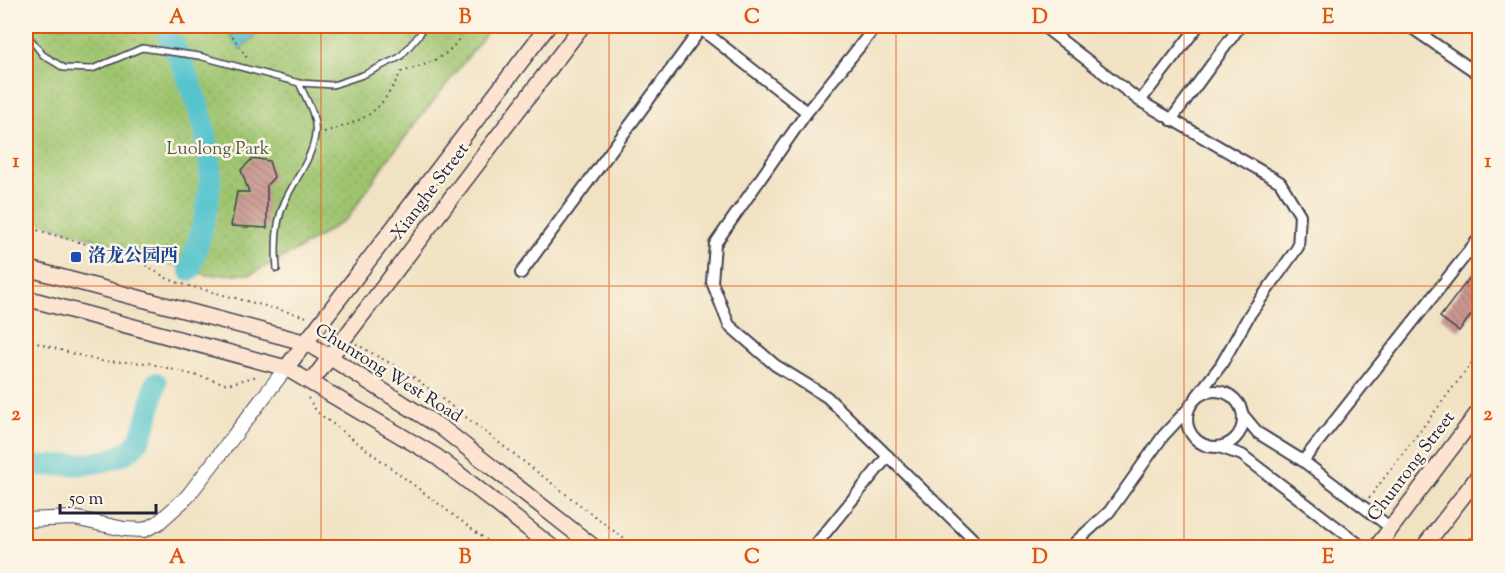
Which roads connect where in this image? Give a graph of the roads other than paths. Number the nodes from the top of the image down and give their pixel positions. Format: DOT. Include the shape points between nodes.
graph roads {
  1 [pos="423,26"];
  2 [pos="548,26"];
  3 [pos="582,26"];
  4 [pos="876,26"];
  5 [pos="1044,26"];
  6 [pos="1198,26"];
  7 [pos="1240,26"];
  8 [pos="1409,26"];
  9 [pos="700,27"];
  10 [pos="26,33"];
  11 [pos="1479,75"];
  12 [pos="299,83"];
  13 [pos="1140,101"];
  14 [pos="807,112"];
  15 [pos="1171,120"];
  16 [pos="1479,237"];
  17 [pos="26,268"];
  18 [pos="277,269"];
  19 [pos="521,273"];
  20 [pos="26,298"];
  21 [pos="307,344"];
  22 [pos="331,358"];
  23 [pos="1221,365"];
  24 [pos="286,368"];
  25 [pos="308,388"];
  26 [pos="1226,392"];
  27 [pos="1197,396"];
  28 [pos="1189,408"];
  29 [pos="1479,410"];
  30 [pos="1243,415"];
  31 [pos="1163,436"];
  32 [pos="1192,436"];
  33 [pos="1218,447"];
  34 [pos="888,456"];
  35 [pos="1303,461"];
  36 [pos="1479,474"];
  37 [pos="26,520"];
  38 [pos="1391,528"];
  39 [pos="553,548"];
  40 [pos="595,548"];
  41 [pos="813,548"];
  42 [pos="986,548"];
  43 [pos="1069,548"];
  44 [pos="1364,548"];
  45 [pos="1376,548"];
  46 [pos="1423,548"];
  1 -- 12 [label="lane" via="400,57 363,75 333,85"];
  2 -- 21 [label="main road, Xianghe Street"];
  3 -- 22 [label="main road, Xianghe Street"];
  4 -- 14 [label="street"];
  5 -- 13 [label="street"];
  6 -- 13 [label="street"];
  7 -- 15 [label="street"];
  8 -- 11 [label="street"];
  9 -- 14 [label="street"];
  9 -- 19 [label="street"];
  10 -- 12 [label="lane" via="43,55 63,68 92,69 142,48 199,56"];
  12 -- 18 [label="lane" via="315,119 315,134 308,159 284,203 277,230"];
  13 -- 15 [label="street"];
  14 -- 34 [label="street" via="715,243 712,282 729,325 775,365 827,398"];
  15 -- 23 [label="street" via="1280,182 1300,215 1298,247 1250,314"];
  16 -- 35 [label="street"];
  17 -- 21 [label="main road, Chunrong West Road"];
  20 -- 24 [label="main road"];
  21 -- 22 [label="main road, Chunrong West Road"];
  21 -- 24 [label="main road, Xianghe Street"];
  22 -- 25 [label="main road, Xianghe Street"];
  22 -- 40 [label="main road, Chunrong West Road" via="442,428"];
  23 -- 26 [label="street" via="1220,378"];
  23 -- 27 [label="street"];
  24 -- 25 [label="main road"];
  24 -- 37 [label="street" via="188,497 158,523 144,530 74,518"];
  25 -- 39 [label="main road" via="351,404 437,457"];
  26 -- 27 [label="street" via="1211,390"];
  26 -- 30 [label="street" via="1237,401"];
  27 -- 28 [label="street"];
  28 -- 31 [label="street"];
  28 -- 32 [label="street" via="1186,423"];
  29 -- 38 [label="main road, Chunrong Street"];
  30 -- 33 [label="street" via="1237,436"];
  30 -- 35 [label="street" via="1258,433"];
  31 -- 32 [label="street"];
  31 -- 43 [label="street" via="1109,512"];
  32 -- 33 [label="street" via="1204,445"];
  33 -- 44 [label="street" via="1242,455"];
  34 -- 41 [label="street"];
  34 -- 42 [label="street"];
  35 -- 38 [label="street"];
  36 -- 46 [label="main road"];
  38 -- 45 [label="main road, Chunrong Street"];
}
